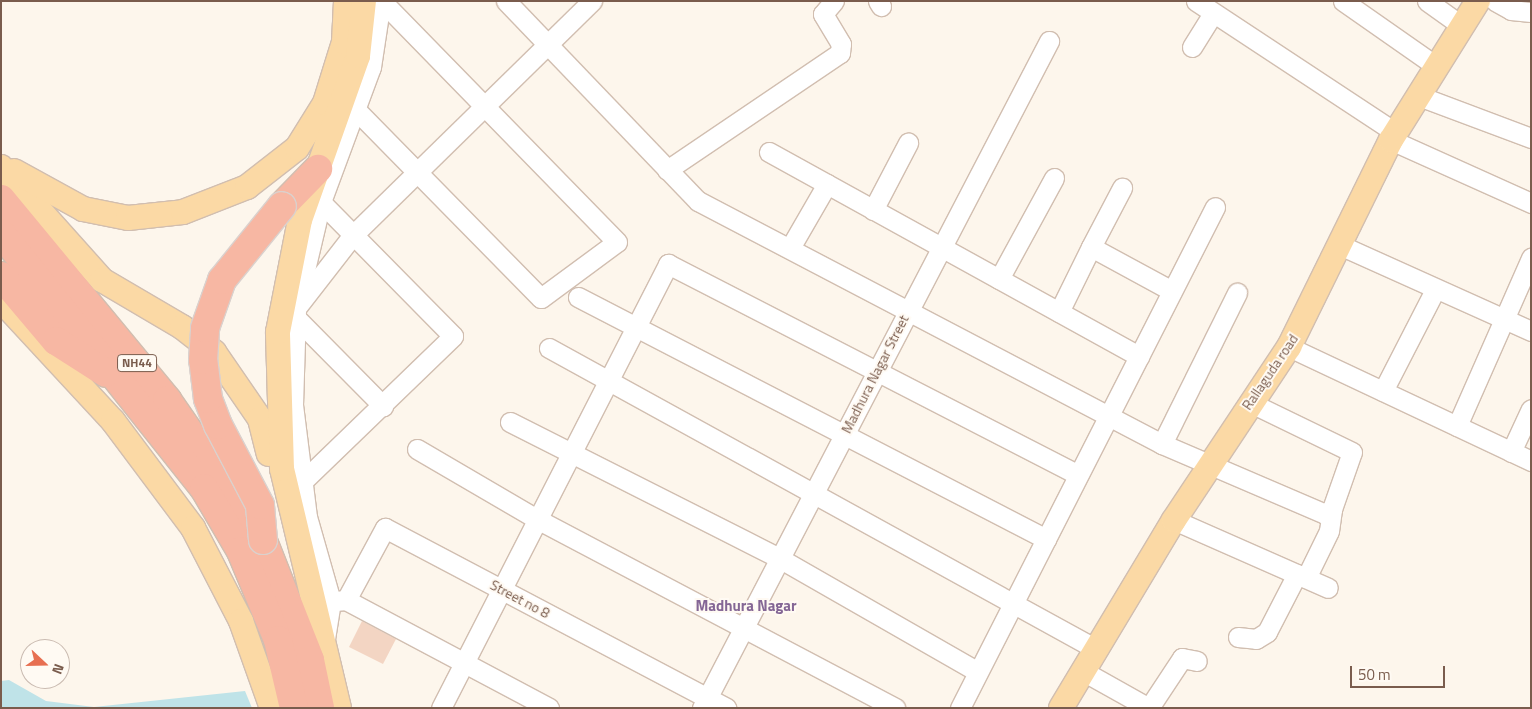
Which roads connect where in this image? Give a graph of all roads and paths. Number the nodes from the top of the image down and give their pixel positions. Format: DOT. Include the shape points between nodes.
graph roads {
  1 [pos="346,1"];
  2 [pos="364,1"];
  3 [pos="382,1"];
  4 [pos="506,1"];
  5 [pos="592,1"];
  6 [pos="834,1"];
  7 [pos="1196,1"];
  8 [pos="1343,1"];
  9 [pos="1427,1"];
  10 [pos="1478,1"];
  11 [pos="1495,1"];
  12 [pos="1213,12"];
  13 [pos="1531,12"];
  14 [pos="1462,26"];
  15 [pos="1049,42"];
  16 [pos="1192,47"];
  17 [pos="551,51"];
  18 [pos="1436,66"];
  19 [pos="1419,96"];
  20 [pos="488,110"];
  21 [pos="357,111"];
  22 [pos="1394,137"];
  23 [pos="1531,138"];
  24 [pos="908,143"];
  25 [pos="769,152"];
  26 [pos="1,162"];
  27 [pos="1,167"];
  28 [pos="318,169"];
  29 [pos="667,170"];
  30 [pos="420,175"];
  31 [pos="1054,178"];
  32 [pos="827,184"];
  33 [pos="1122,188"];
  34 [pos="1,199"];
  35 [pos="321,202"];
  36 [pos="1531,203"];
  37 [pos="1215,207"];
  38 [pos="873,210"];
  39 [pos="1,232"];
  40 [pos="351,243"];
  41 [pos="1342,246"];
  42 [pos="1091,247"];
  43 [pos="790,248"];
  44 [pos="941,248"];
  45 [pos="1531,258"];
  46 [pos="1,276"];
  47 [pos="999,279"];
  48 [pos="1435,290"];
  49 [pos="1172,291"];
  50 [pos="1237,294"];
  51 [pos="578,297"];
  52 [pos="1,300"];
  53 [pos="908,310"];
  54 [pos="1059,312"];
  55 [pos="296,313"];
  56 [pos="1506,321"];
  57 [pos="635,328"];
  58 [pos="1531,331"];
  59 [pos="1289,347"];
  60 [pos="549,348"];
  61 [pos="1139,356"];
  62 [pos="878,369"];
  63 [pos="608,381"];
  64 [pos="128,387"];
  65 [pos="1383,391"];
  66 [pos="1249,402"];
  67 [pos="383,406"];
  68 [pos="1531,409"];
  69 [pos="1108,417"];
  70 [pos="510,422"];
  71 [pos="1457,426"];
  72 [pos="843,436"];
  73 [pos="1162,444"];
  74 [pos="417,448"];
  75 [pos="571,452"];
  76 [pos="1511,452"];
  77 [pos="1531,461"];
  78 [pos="1208,466"];
  79 [pos="1078,475"];
  80 [pos="302,482"];
  81 [pos="813,493"];
  82 [pos="1332,509"];
  83 [pos="537,519"];
  84 [pos="1174,520"];
  85 [pos="1046,539"];
  86 [pos="263,540"];
  87 [pos="780,558"];
  88 [pos="1302,576"];
  89 [pos="1328,588"];
  90 [pos="502,589"];
  91 [pos="338,600"];
  92 [pos="1014,602"];
  93 [pos="743,628"];
  94 [pos="1238,637"];
  95 [pos="325,639"];
  96 [pos="1094,648"];
  97 [pos="465,661"];
  98 [pos="1197,661"];
  99 [pos="1081,670"];
  100 [pos="978,672"];
  101 [pos="704,702"];
  102 [pos="272,708"];
  103 [pos="294,708"];
  104 [pos="320,708"];
  105 [pos="339,708"];
  106 [pos="441,708"];
  107 [pos="549,708"];
  108 [pos="727,708"];
  109 [pos="895,708"];
  110 [pos="960,708"];
  111 [pos="1061,708"];
  112 [pos="1149,708"];
  1 -- 26 [label="main road" via="344,42 325,103 297,148 247,187 183,212 154,217 106,216 60,199"];
  2 -- 28 [label="main road" via="358,56"];
  3 -- 20 [label="street"];
  3 -- 21 [label="street" via="371,67"];
  4 -- 17 [label="street"];
  5 -- 17 [label="street"];
  6 -- 29 [label="street" via="823,14 841,44 840,53"];
  7 -- 12 [label="street"];
  8 -- 18 [label="street"];
  9 -- 14 [label="street"];
  10 -- 14 [label="main road, Rallaguda road"];
  11 -- 13 [label="street" via="1511,10"];
  12 -- 16 [label="street"];
  12 -- 22 [label="street"];
  14 -- 18 [label="main road, Rallaguda road"];
  15 -- 44 [label="street, Madhura Nagar Street"];
  17 -- 20 [label="street"];
  17 -- 29 [label="street"];
  18 -- 19 [label="main road, Rallaguda road"];
  19 -- 22 [label="main road, Rallaguda road"];
  19 -- 23 [label="street"];
  20 -- 30 [label="street"];
  20 -- 30 [label="street" via="617,242 541,298"];
  21 -- 30 [label="street"];
  21 -- 35 [label="street"];
  22 -- 36 [label="street"];
  22 -- 41 [label="main road, Rallaguda road"];
  24 -- 38 [label="street"];
  25 -- 32 [label="street"];
  27 -- 95 [label="main road" via="102,280 182,327 214,352 238,381 260,419 308,610"];
  28 -- 86 [label="highway, bridge" via="282,206 222,280 205,328 203,360 208,399 260,505"];
  28 -- 95 [label="main road" via="291,254 278,332 278,388 282,469"];
  29 -- 43 [label="street" via="698,201"];
  30 -- 40 [label="street"];
  31 -- 47 [label="street"];
  32 -- 38 [label="street"];
  32 -- 43 [label="street"];
  33 -- 42 [label="street"];
  34 -- 86 [label="highway, NH44" via="167,400"];
  35 -- 40 [label="street"];
  35 -- 55 [label="street"];
  37 -- 49 [label="street"];
  38 -- 44 [label="street"];
  39 -- 64 [label="highway, NH44"];
  40 -- 55 [label="street"];
  40 -- 67 [label="street" via="453,336"];
  41 -- 48 [label="street"];
  41 -- 59 [label="main road, Rallaguda road"];
  42 -- 49 [label="street"];
  42 -- 54 [label="street"];
  43 -- 53 [label="street"];
  44 -- 47 [label="street"];
  44 -- 53 [label="street, Madhura Nagar Street"];
  45 -- 56 [label="street"];
  46 -- 64 [label="highway" via="56,341"];
  47 -- 54 [label="street"];
  48 -- 56 [label="street"];
  48 -- 65 [label="street"];
  49 -- 61 [label="street"];
  50 -- 73 [label="street"];
  51 -- 57 [label="street"];
  52 -- 102 [label="main road" via="113,421 193,528 241,621"];
  53 -- 62 [label="street, Madhura Nagar Street"];
  53 -- 69 [label="street"];
  54 -- 61 [label="street"];
  55 -- 67 [label="street"];
  55 -- 80 [label="street" via="293,405"];
  56 -- 58 [label="street"];
  56 -- 71 [label="street"];
  57 -- 62 [label="street" via="668,264"];
  57 -- 63 [label="street"];
  57 -- 72 [label="street"];
  59 -- 65 [label="street"];
  59 -- 66 [label="main road, Rallaguda road"];
  60 -- 63 [label="street"];
  61 -- 69 [label="street"];
  62 -- 72 [label="street, Madhura Nagar Street"];
  62 -- 79 [label="street"];
  63 -- 75 [label="street"];
  63 -- 81 [label="street"];
  64 -- 103 [label="highway, NH44" via="204,488 242,551 278,640"];
  65 -- 71 [label="street"];
  66 -- 78 [label="main road, Rallaguda road"];
  66 -- 82 [label="street" via="1352,452"];
  67 -- 80 [label="street"];
  68 -- 76 [label="street"];
  69 -- 73 [label="street"];
  69 -- 79 [label="street"];
  70 -- 75 [label="street"];
  71 -- 76 [label="street"];
  72 -- 81 [label="street, Madhura Nagar Street"];
  72 -- 85 [label="street"];
  73 -- 78 [label="street"];
  74 -- 83 [label="street"];
  75 -- 83 [label="street"];
  75 -- 87 [label="street"];
  76 -- 77 [label="street"];
  78 -- 82 [label="street" via="1318,513"];
  78 -- 84 [label="main road, Rallaguda road"];
  79 -- 85 [label="street"];
  80 -- 91 [label="street"];
  81 -- 87 [label="street, Madhura Nagar Street"];
  81 -- 92 [label="street"];
  82 -- 88 [label="street" via="1326,539"];
  83 -- 90 [label="street"];
  83 -- 93 [label="street"];
  84 -- 88 [label="street"];
  84 -- 96 [label="main road, Rallaguda road"];
  85 -- 92 [label="street"];
  86 -- 104 [label="highway, NH44" via="310,660"];
  87 -- 93 [label="street, Madhura Nagar Street"];
  87 -- 100 [label="street"];
  88 -- 89 [label="street"];
  88 -- 94 [label="street" via="1267,632 1256,639"];
  90 -- 91 [label="street, Street no 8" via="385,528"];
  90 -- 97 [label="street"];
  90 -- 101 [label="street, Street no 8"];
  91 -- 95 [label="street"];
  91 -- 97 [label="street"];
  92 -- 96 [label="street"];
  92 -- 100 [label="street"];
  93 -- 101 [label="street, Madhura Nagar Street"];
  93 -- 109 [label="street"];
  95 -- 105 [label="main road"];
  96 -- 99 [label="main road, Rallaguda road"];
  97 -- 106 [label="street"];
  97 -- 107 [label="street"];
  98 -- 112 [label="street" via="1182,658"];
  99 -- 111 [label="main road, Rallaguda road"];
  99 -- 112 [label="street"];
  100 -- 110 [label="street"];
  101 -- 108 [label="street, Street no 8"];
}
